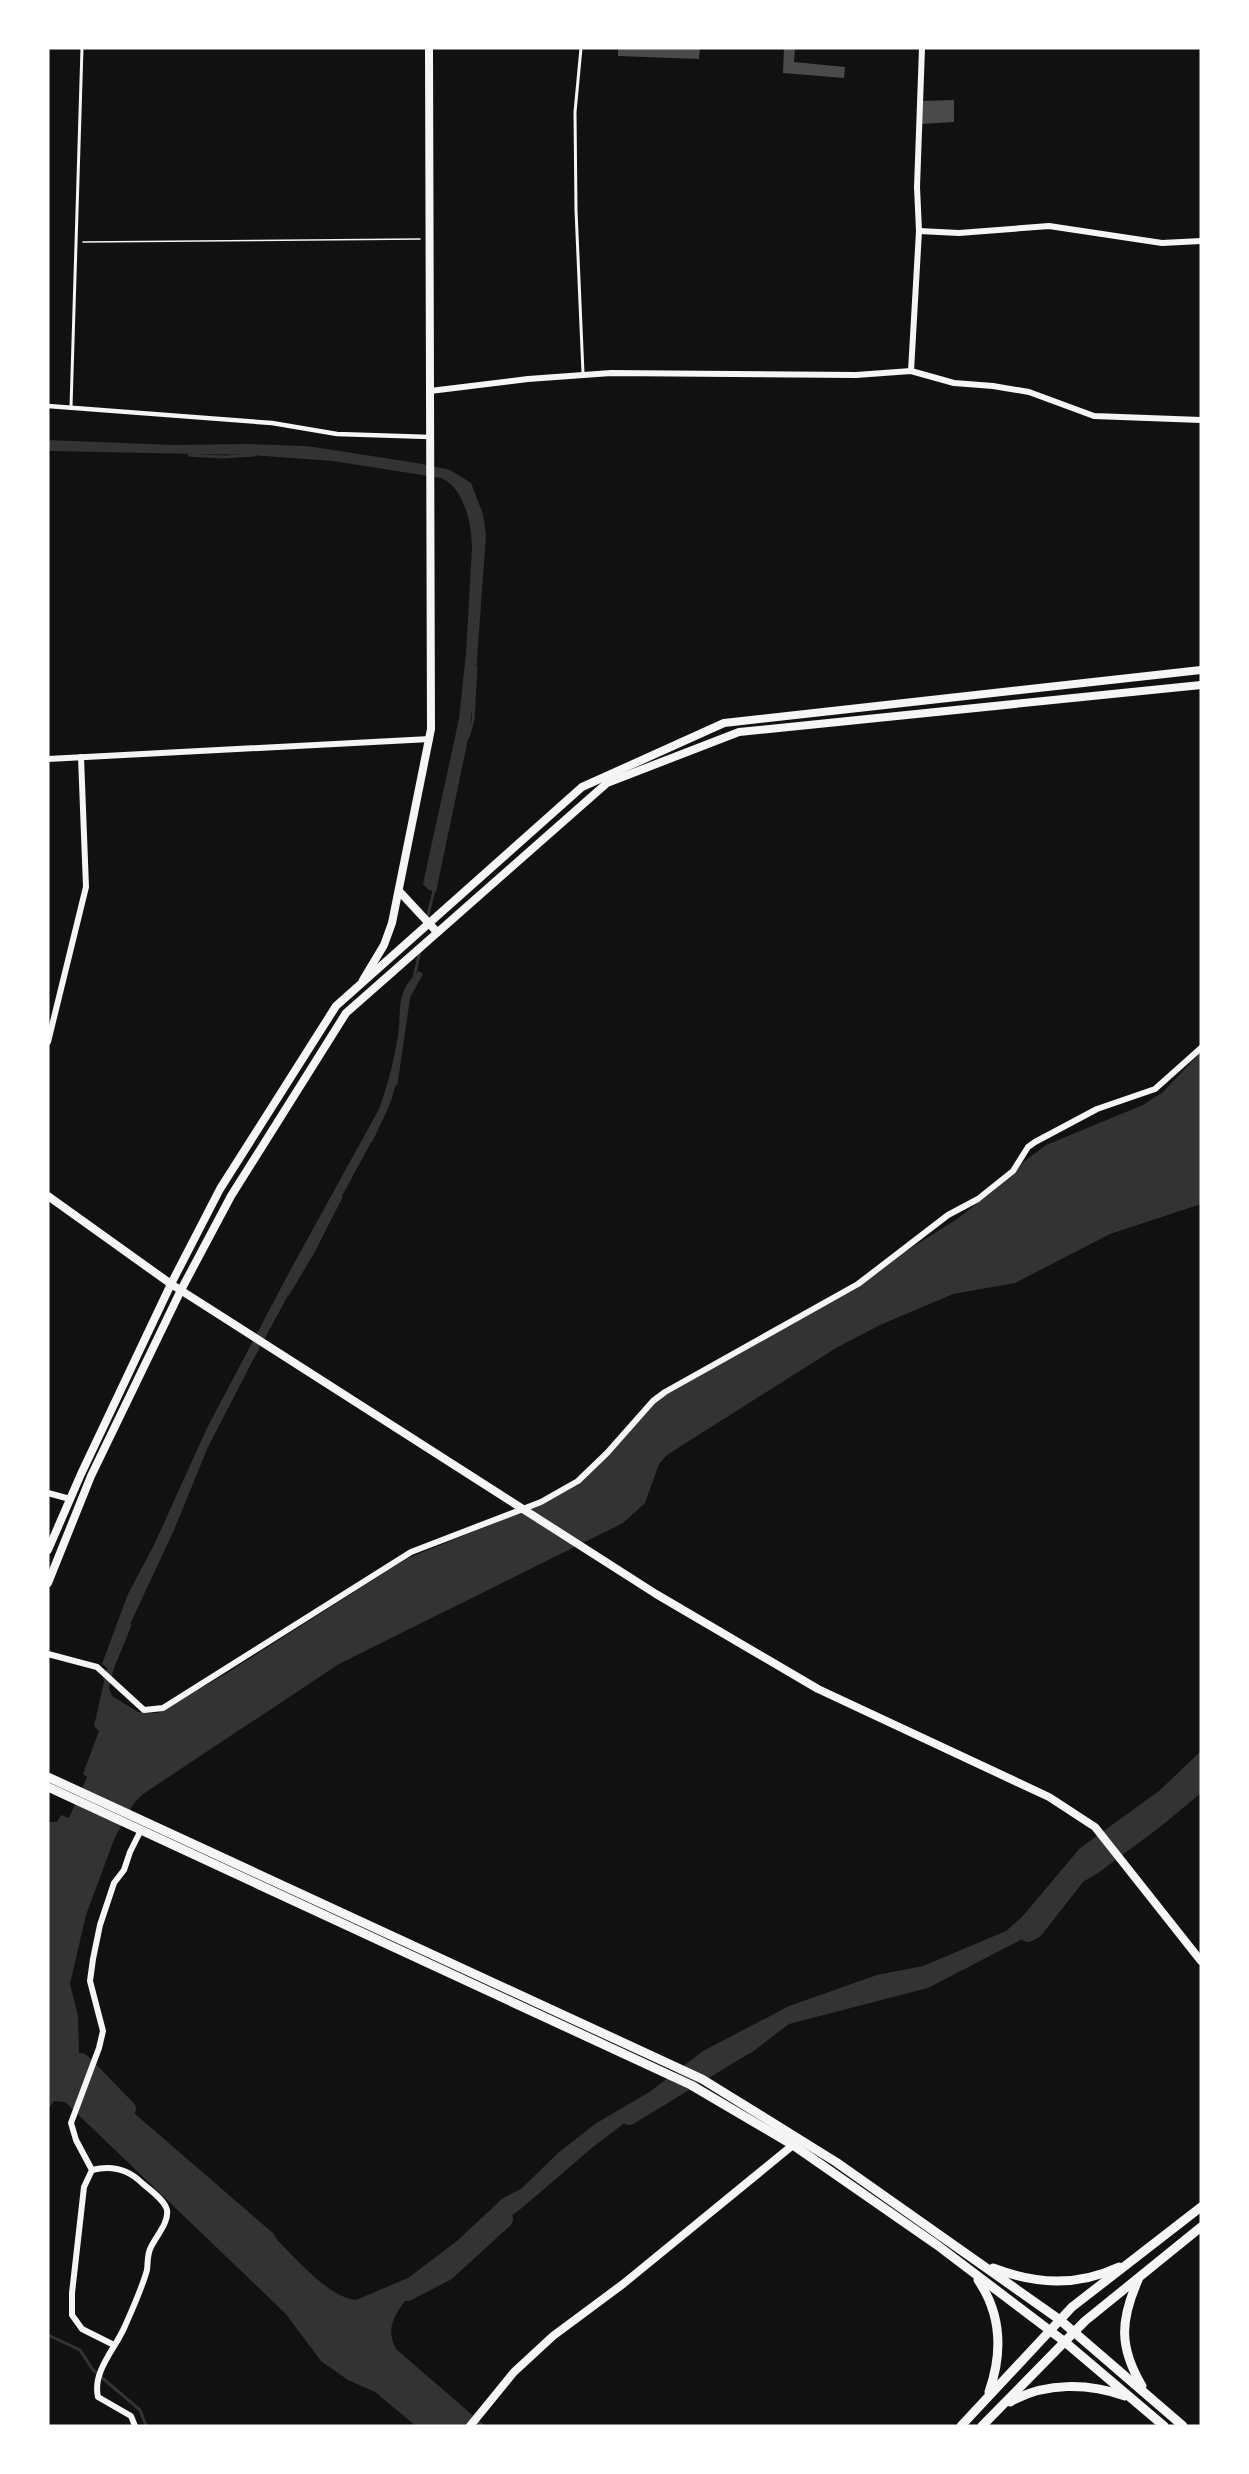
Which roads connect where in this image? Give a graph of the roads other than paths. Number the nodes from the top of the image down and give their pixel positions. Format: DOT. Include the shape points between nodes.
graph roads {
  1 [pos="82,48"];
  2 [pos="429,48"];
  3 [pos="582,48"];
  4 [pos="922,48"];
  5 [pos="919,231"];
  6 [pos="1201,241"];
  7 [pos="911,371"];
  8 [pos="583,375"];
  9 [pos="430,391"];
  10 [pos="48,406"];
  11 [pos="71,407"];
  12 [pos="1201,420"];
  13 [pos="430,437"];
  14 [pos="1201,670"];
  15 [pos="1201,685"];
  16 [pos="430,739"];
  17 [pos="81,757"];
  18 [pos="48,759"];
  19 [pos="399,891"];
  20 [pos="429,922"];
  21 [pos="437,932"];
  22 [pos="360,984"];
  23 [pos="48,1042"];
  24 [pos="1201,1048"];
  25 [pos="48,1196"];
  26 [pos="171,1284"];
  27 [pos="181,1290"];
  28 [pos="48,1493"];
  29 [pos="70,1499"];
  30 [pos="48,1550"];
  31 [pos="48,1580"];
  32 [pos="48,1654"];
  33 [pos="48,1777"];
  34 [pos="48,1787"];
  35 [pos="72,1794"];
  36 [pos="126,1818"];
  37 [pos="141,1830"];
  38 [pos="1201,1961"];
  39 [pos="793,2145"];
  40 [pos="92,2170"];
  41 [pos="1201,2207"];
  42 [pos="1201,2227"];
  43 [pos="1134,2260"];
  44 [pos="977,2261"];
  45 [pos="973,2273"];
  46 [pos="1140,2276"];
  47 [pos="1060,2320"];
  48 [pos="1049,2330"];
  49 [pos="1075,2331"];
  50 [pos="1065,2342"];
  51 [pos="114,2345"];
  52 [pos="1146,2393"];
  53 [pos="987,2398"];
  54 [pos="1132,2399"];
  55 [pos="1000,2407"];
  56 [pos="135,2426"];
  57 [pos="470,2426"];
  58 [pos="961,2426"];
  59 [pos="982,2426"];
  60 [pos="1164,2426"];
  61 [pos="1183,2426"];
  1 -- 11 [label="lane"];
  2 -- 9 [label="street"];
  3 -- 8 [label="lane" via="575,112"];
  4 -- 5 [label="street"];
  5 -- 6 [label="street" via="959,233 1048,226 1162,243"];
  5 -- 7 [label="street"];
  7 -- 8 [label="street" via="856,375"];
  7 -- 12 [label="street" via="954,383 1029,392 1094,416"];
  8 -- 9 [label="street"];
  9 -- 13 [label="street"];
  10 -- 11 [label="street"];
  11 -- 13 [label="street" via="272,423 337,434"];
  13 -- 16 [label="street"];
  14 -- 20 [label="main road" via="724,723 582,787"];
  15 -- 21 [label="main road" via="739,732 607,783"];
  16 -- 17 [label="street"];
  16 -- 19 [label="street"];
  17 -- 18 [label="street"];
  17 -- 23 [label="street" via="86,887"];
  19 -- 20 [label="street"];
  19 -- 22 [label="street" via="384,945"];
  20 -- 21 [label="street"];
  20 -- 22 [label="main road"];
  21 -- 27 [label="main road" via="346,1013 231,1196"];
  22 -- 26 [label="main road" via="336,1006 220,1190"];
  24 -- 32 [label="street" via="1155,1089 1097,1109 1035,1142 1006,1177 978,1199 948,1215 858,1284 665,1392 578,1481 542,1502 411,1552 163,1708 144,1710 97,1667"];
  25 -- 26 [label="main road"];
  26 -- 27 [label="street"];
  26 -- 29 [label="main road"];
  27 -- 31 [label="main road" via="91,1476"];
  27 -- 38 [label="street" via="509,1501 818,1689 1049,1797 1095,1827"];
  28 -- 29 [label="street"];
  29 -- 30 [label="main road"];
  33 -- 35 [label="main road"];
  34 -- 35 [label="main road"];
  35 -- 36 [label="main road"];
  36 -- 37 [label="main road"];
  36 -- 44 [label="main road" via="702,2079 836,2162"];
  37 -- 39 [label="main road" via="691,2085"];
  37 -- 40 [label="street" via="124,1870 114,1883 93,1959 90,1981 103,2031 71,2123"];
  39 -- 45 [label="main road"];
  39 -- 57 [label="street" via="553,2336 514,2372"];
  40 -- 51 [label="street" via="84,2187 72,2315 82,2329"];
  40 -- 51 [label="street" via="110,2167 137,2177 165,2204 167,2211 166,2221 149,2250 147,2270"];
  41 -- 43 [label="main road"];
  42 -- 46 [label="main road"];
  43 -- 44 [label="main road" via="1106,2273 1065,2282 1020,2277"];
  43 -- 47 [label="main road"];
  44 -- 47 [label="main road"];
  45 -- 48 [label="main road"];
  45 -- 53 [label="main road" via="988,2295 997,2322 996,2372"];
  46 -- 49 [label="main road"];
  46 -- 52 [label="main road" via="1125,2312 1124,2331 1131,2362"];
  47 -- 48 [label="main road"];
  47 -- 49 [label="main road"];
  48 -- 50 [label="main road"];
  48 -- 53 [label="main road"];
  49 -- 50 [label="main road"];
  49 -- 52 [label="main road"];
  50 -- 54 [label="main road"];
  50 -- 55 [label="main road"];
  51 -- 56 [label="street" via="102,2369 98,2397 131,2416"];
  52 -- 61 [label="main road"];
  53 -- 58 [label="main road"];
  54 -- 55 [label="main road" via="1063,2386 1023,2395"];
  54 -- 60 [label="main road"];
  55 -- 59 [label="main road"];
}
